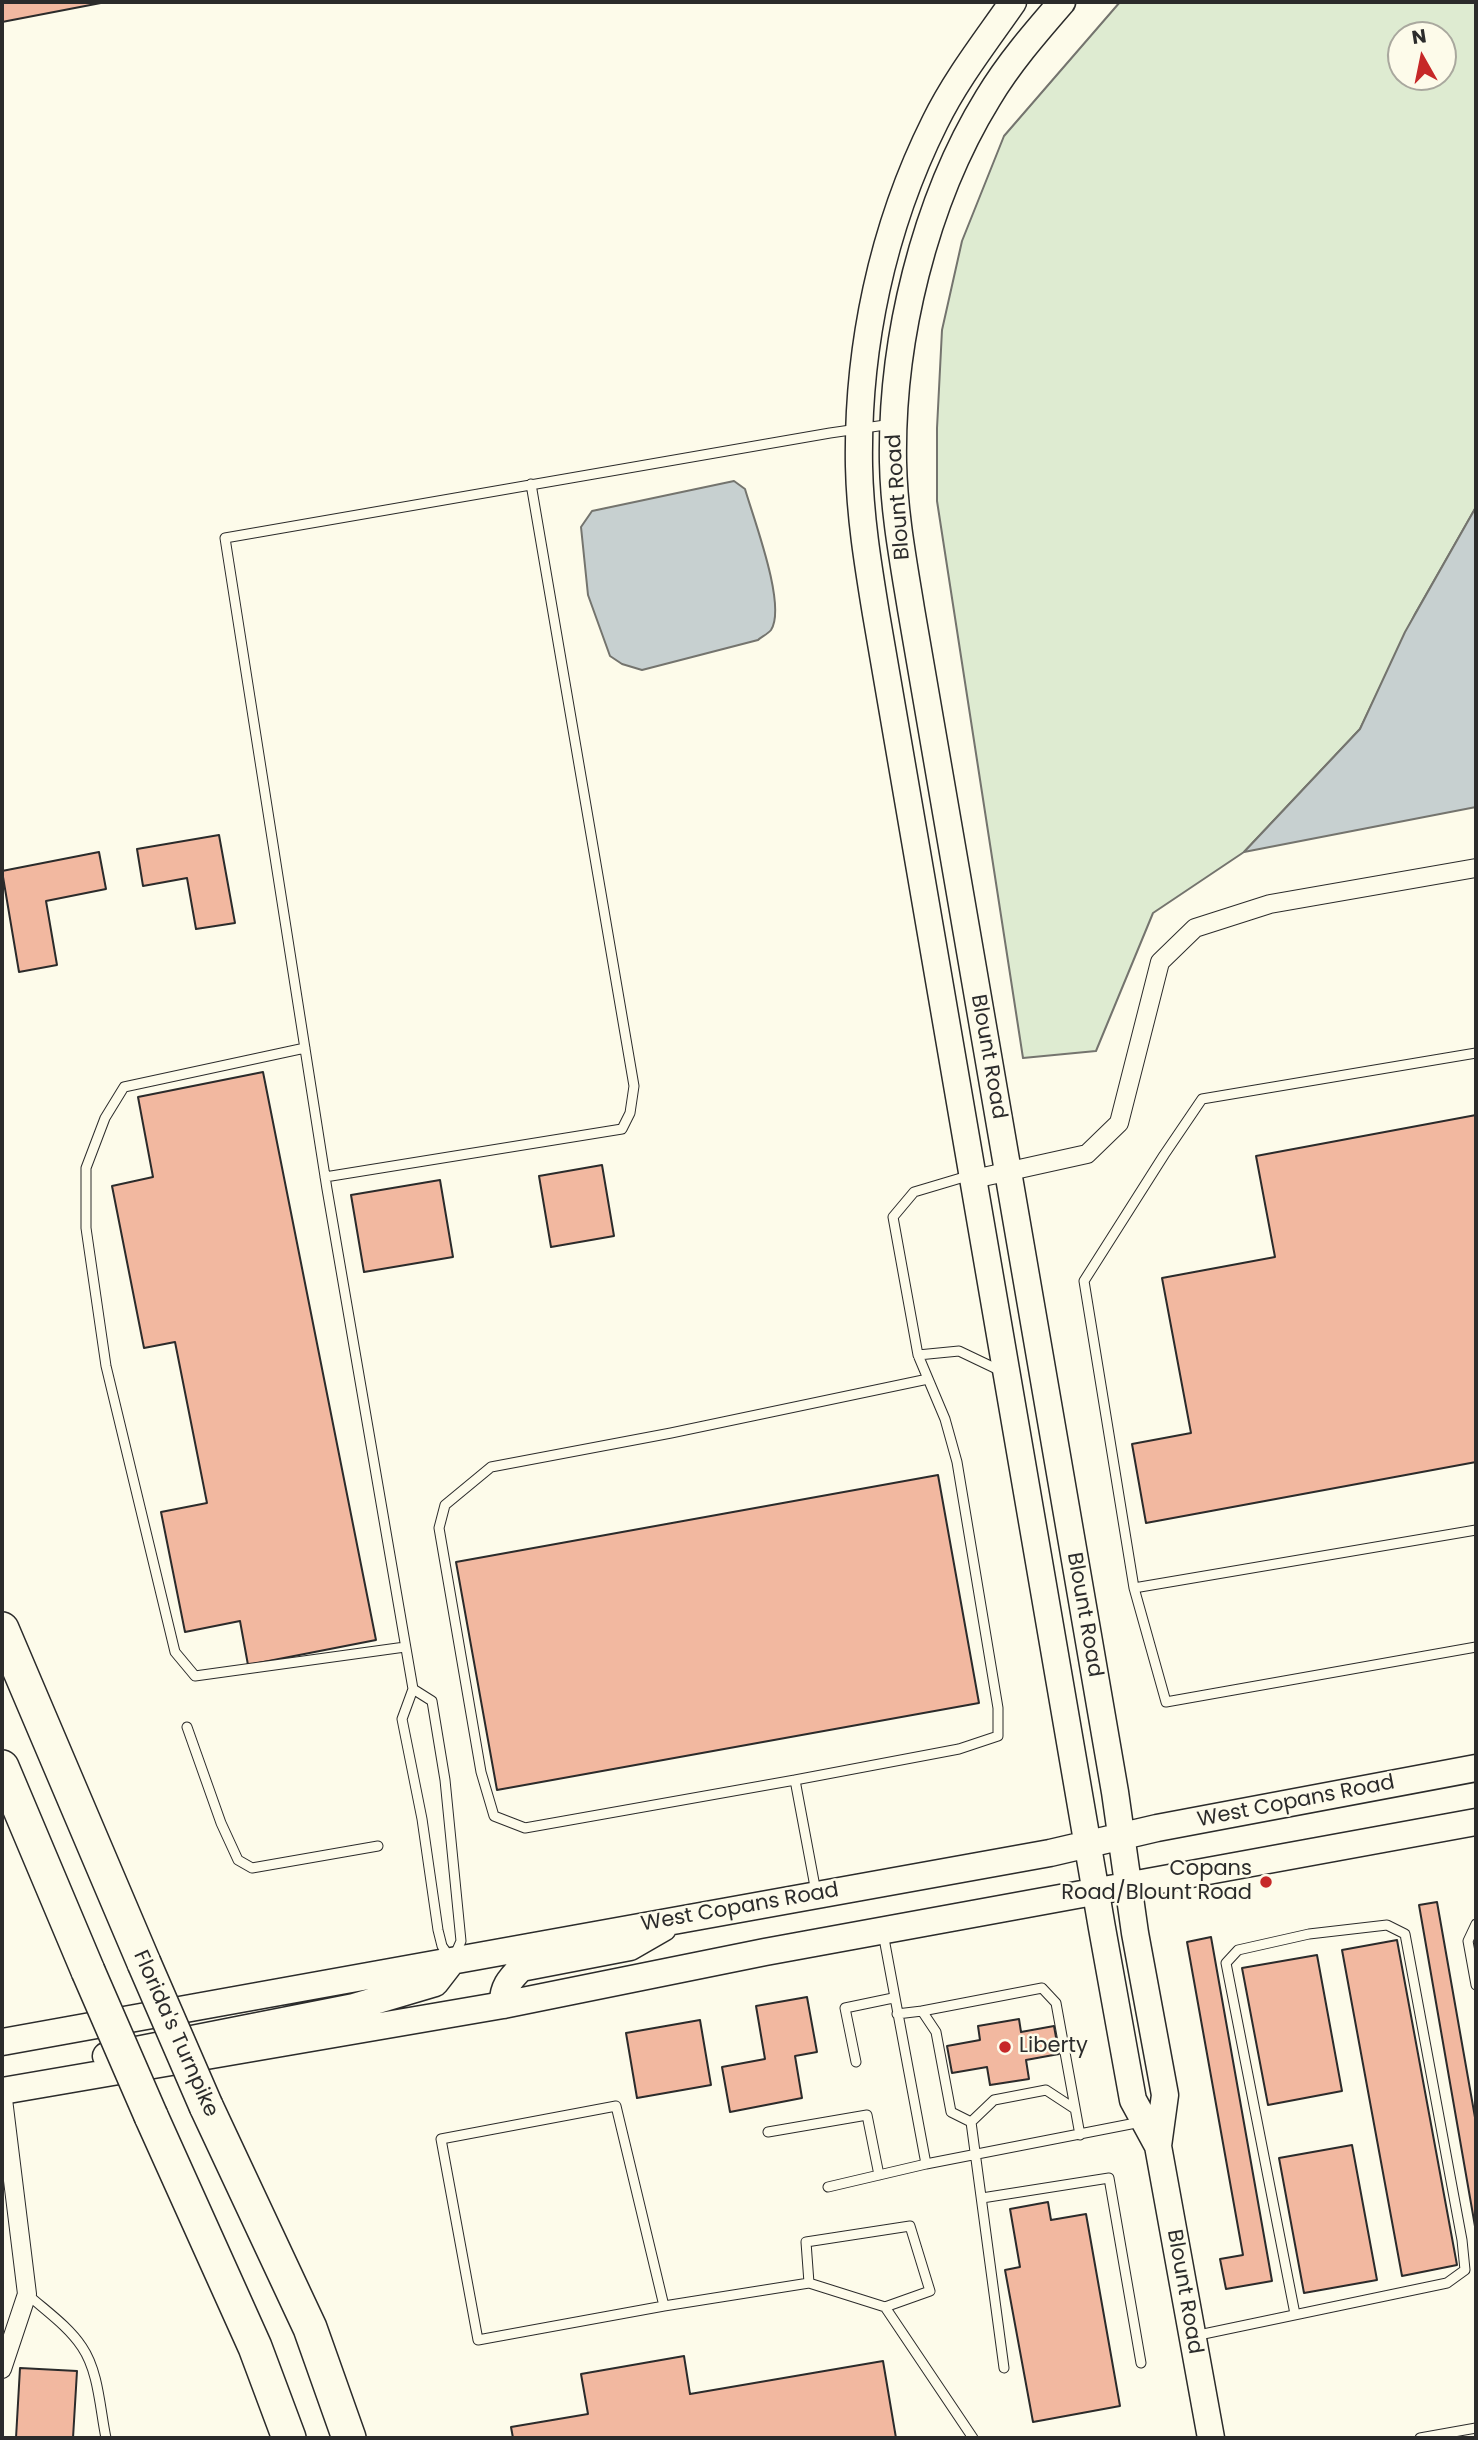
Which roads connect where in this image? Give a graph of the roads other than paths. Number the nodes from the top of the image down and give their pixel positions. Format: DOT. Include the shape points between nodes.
graph roads {
  1 [pos="1013,2"];
  2 [pos="1062,2"];
  3 [pos="893,424"];
  4 [pos="859,428"];
  5 [pos="531,484"];
  6 [pos="1476,868"];
  7 [pos="305,1048"];
  8 [pos="1476,1053"];
  9 [pos="1008,1171"];
  10 [pos="325,1177"];
  11 [pos="973,1177"];
  12 [pos="918,1355"];
  13 [pos="1007,1374"];
  14 [pos="928,1379"];
  15 [pos="1476,1530"];
  16 [pos="1134,1588"];
  17 [pos="2,1629"];
  18 [pos="405,1647"];
  19 [pos="1476,1647"];
  20 [pos="413,1689"];
  21 [pos="187,1727"];
  22 [pos="2,1767"];
  23 [pos="1476,1768"];
  24 [pos="795,1780"];
  25 [pos="1476,1822"];
  26 [pos="1121,1836"];
  27 [pos="1088,1844"];
  28 [pos="379,1846"];
  29 [pos="1128,1885"];
  30 [pos="1096,1891"];
  31 [pos="817,1895"];
  32 [pos="679,1918"];
  33 [pos="1476,1924"];
  34 [pos="883,1931"];
  35 [pos="452,1961"];
  36 [pos="1476,1985"];
  37 [pos="893,1998"];
  38 [pos="503,2005"];
  39 [pos="922,2011"];
  40 [pos="897,2014"];
  41 [pos="2,2042"];
  42 [pos="856,2062"];
  43 [pos="2,2091"];
  44 [pos="1075,2109"];
  45 [pos="971,2122"];
  46 [pos="1145,2122"];
  47 [pos="768,2132"];
  48 [pos="1080,2135"];
  49 [pos="1158,2146"];
  50 [pos="975,2156"];
  51 [pos="926,2164"];
  52 [pos="879,2175"];
  53 [pos="828,2187"];
  54 [pos="982,2197"];
  55 [pos="809,2283"];
  56 [pos="27,2294"];
  57 [pos="664,2306"];
  58 [pos="885,2307"];
  59 [pos="1295,2314"];
  60 [pos="1192,2336"];
  61 [pos="1141,2363"];
  62 [pos="1004,2368"];
  63 [pos="2,2369"];
  64 [pos="1476,2428"];
  65 [pos="106,2438"];
  66 [pos="289,2438"];
  67 [pos="349,2438"];
  68 [pos="973,2438"];
  69 [pos="1211,2438"];
  70 [pos="1420,2438"];
  1 -- 4 [label="street, Blount Road" via="935,121 897,212 875,289"];
  2 -- 3 [label="street, Blount Road" via="988,98 924,238 898,363"];
  3 -- 4 [label="lane"];
  3 -- 9 [label="street, Blount Road" via="899,537"];
  4 -- 5 [label="lane"];
  4 -- 11 [label="street, Blount Road" via="865,542"];
  5 -- 7 [label="lane" via="225,537"];
  5 -- 10 [label="lane" via="634,1086 630,1113 622,1129"];
  6 -- 9 [label="street" via="1270,904 1195,928 1160,962 1119,1123 1087,1154"];
  7 -- 10 [label="lane"];
  7 -- 18 [label="lane" via="124,1087 105,1118 86,1168 86,1228 106,1366 175,1652 195,1676"];
  8 -- 16 [label="lane" via="1202,1099 1164,1155 1084,1281"];
  9 -- 11 [label="street"];
  9 -- 26 [label="street, Blount Road"];
  10 -- 18 [label="lane"];
  11 -- 12 [label="lane" via="914,1192 893,1217"];
  11 -- 13 [label="street, Blount Road"];
  12 -- 13 [label="lane" via="958,1351"];
  12 -- 14 [label="lane"];
  13 -- 27 [label="street, Blount Road"];
  14 -- 24 [label="lane" via="957,1462 998,1708 998,1736 959,1749"];
  14 -- 24 [label="lane" via="491,1466 445,1505 439,1528 481,1772 494,1816 524,1828"];
  15 -- 16 [label="lane"];
  16 -- 19 [label="lane" via="1167,1702"];
  17 -- 67 [label="highway, Florida's Turnpike, bridge" via="206,2106 310,2328"];
  18 -- 20 [label="lane"];
  20 -- 35 [label="lane" via="402,1719 438,1930"];
  20 -- 35 [label="lane" via="432,1702 445,1780 461,1941"];
  21 -- 28 [label="lane" via="221,1824 239,1860 252,1868"];
  22 -- 66 [label="highway, bridge" via="255,2347"];
  23 -- 26 [label="street, West Copans Road"];
  24 -- 31 [label="lane"];
  25 -- 29 [label="street"];
  26 -- 27 [label="street, West Copans Road"];
  26 -- 29 [label="street, Blount Road"];
  27 -- 30 [label="street, Blount Road"];
  27 -- 31 [label="street, West Copans Road"];
  29 -- 30 [label="street"];
  29 -- 49 [label="street, Blount Road" via="1165,2095"];
  30 -- 34 [label="street"];
  30 -- 46 [label="street, Blount Road" via="1133,2100"];
  31 -- 32 [label="street, West Copans Road"];
  32 -- 35 [label="street, West Copans Road"];
  32 -- 38 [label="street" via="630,1947 521,1968 509,1981"];
  33 -- 36 [label="lane" via="1468,1941"];
  34 -- 37 [label="lane"];
  34 -- 38 [label="street"];
  35 -- 41 [label="street, West Copans Road"];
  35 -- 43 [label="street" via="435,1983 354,2007 59,2065"];
  37 -- 40 [label="lane"];
  37 -- 42 [label="lane" via="845,2008"];
  38 -- 43 [label="street"];
  39 -- 40 [label="lane"];
  39 -- 44 [label="lane" via="1042,1988 1056,2003"];
  39 -- 45 [label="lane" via="936,2032 951,2112"];
  40 -- 51 [label="lane"];
  43 -- 56 [label="street"];
  44 -- 45 [label="lane" via="1046,2090 994,2100"];
  44 -- 48 [label="lane"];
  45 -- 50 [label="lane"];
  46 -- 48 [label="lane"];
  46 -- 49 [label="street, Blount Road"];
  47 -- 52 [label="lane" via="867,2115"];
  48 -- 50 [label="lane"];
  49 -- 60 [label="street, Blount Road"];
  50 -- 51 [label="lane"];
  50 -- 54 [label="lane"];
  51 -- 52 [label="lane"];
  52 -- 53 [label="lane"];
  54 -- 61 [label="lane" via="1109,2178"];
  54 -- 62 [label="lane"];
  55 -- 57 [label="lane"];
  55 -- 58 [label="lane"];
  55 -- 58 [label="lane" via="806,2242 910,2226 930,2291"];
  56 -- 63 [label="street"];
  56 -- 65 [label="lane" via="69,2330 84,2350"];
  57 -- 57 [label="lane" via="478,2340 441,2139 616,2106"];
  58 -- 68 [label="lane"];
  59 -- 59 [label="lane" via="1447,2283 1465,2270 1405,1934 1387,1925 1309,1934 1238,1950 1226,1963"];
  59 -- 60 [label="lane"];
  60 -- 69 [label="street, Blount Road"];
  64 -- 70 [label="lane"];
}
